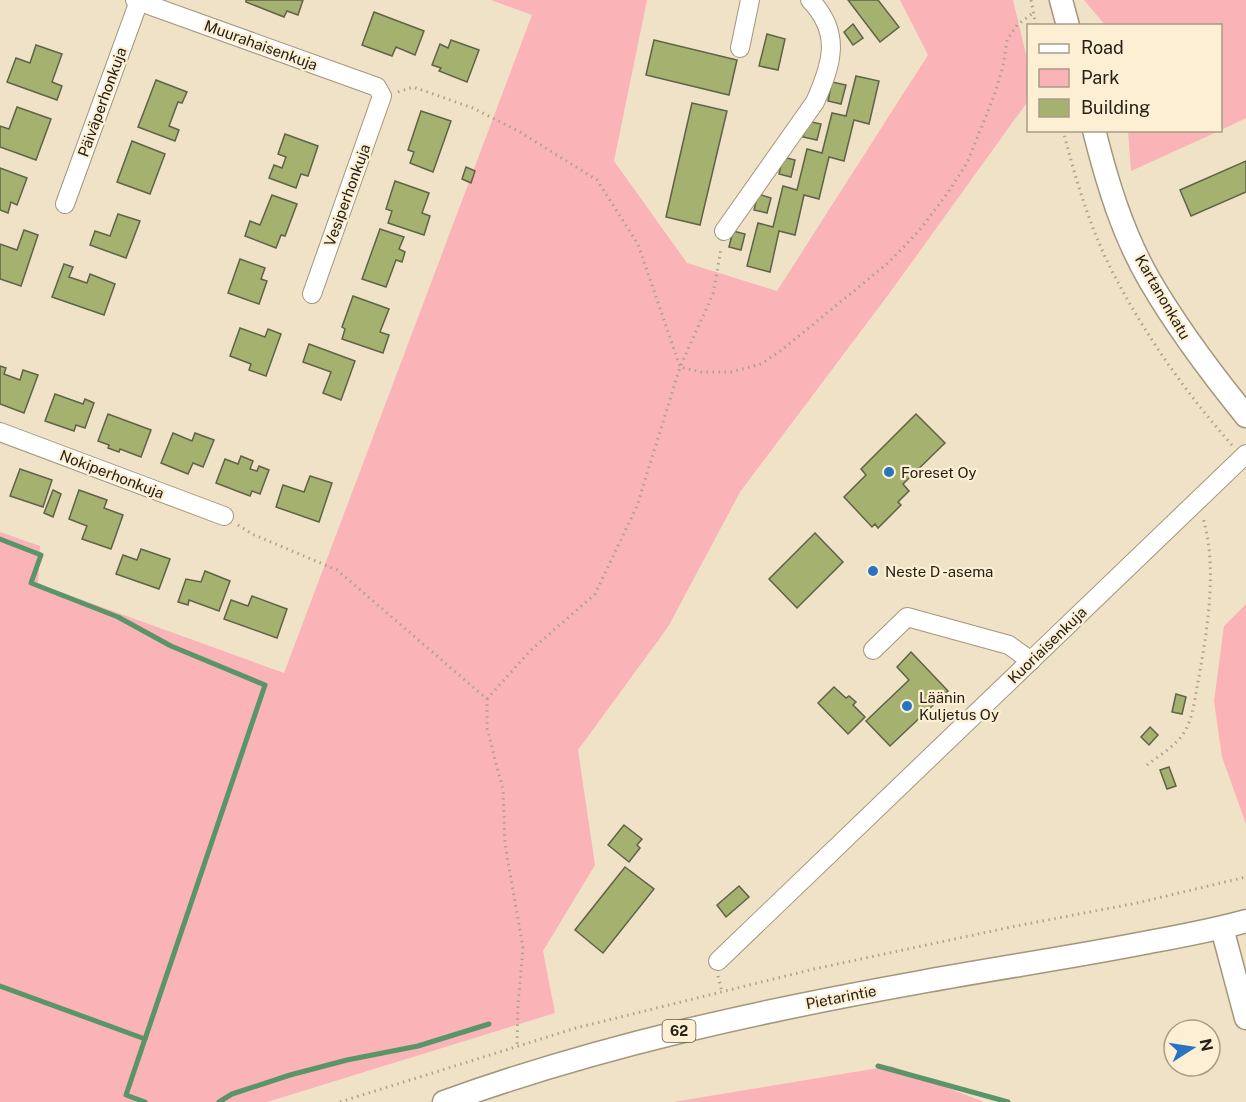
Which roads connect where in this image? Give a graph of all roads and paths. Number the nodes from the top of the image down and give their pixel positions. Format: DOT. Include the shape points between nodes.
graph roads {
  1 [pos="750,0"];
  2 [pos="810,0"];
  3 [pos="1030,0"];
  4 [pos="1061,0"];
  5 [pos="137,1"];
  6 [pos="1034,13"];
  7 [pos="1036,24"];
  8 [pos="1067,24"];
  9 [pos="741,48"];
  10 [pos="382,96"];
  11 [pos="1095,132"];
  12 [pos="65,204"];
  13 [pos="724,231"];
  14 [pos="312,294"];
  15 [pos="680,367"];
  16 [pos="1246,416"];
  17 [pos="0,432"];
  18 [pos="1246,454"];
  19 [pos="1195,503"];
  20 [pos="224,516"];
  21 [pos="873,650"];
  22 [pos="1031,661"];
  23 [pos="487,699"];
  24 [pos="1147,765"];
  25 [pos="1246,877"];
  26 [pos="1246,921"];
  27 [pos="1222,928"];
  28 [pos="718,961"];
  29 [pos="1246,1018"];
  30 [pos="517,1045"];
  31 [pos="340,1102"];
  32 [pos="444,1102"];
  1 -- 9 [label="street"];
  2 -- 13 [label="street" via="830,28 831,48 824,82 815,102"];
  3 -- 6 [label="path"];
  4 -- 8 [label="main road"];
  5 -- 10 [label="street, Muurahaisenkuja" via="377,87"];
  5 -- 12 [label="street, Päiväperhonkuja"];
  6 -- 7 [label="path"];
  6 -- 15 [label="path" via="1017,25 1007,40 994,96 967,163 918,232 761,364 731,372"];
  10 -- 14 [label="street, Vesiperhonkuja"];
  10 -- 15 [label="path" via="413,87 472,108 520,132 597,180 638,244"];
  11 -- 16 [label="main road, Kartanonkatu" via="1124,227 1149,280 1196,354"];
  13 -- 15 [label="path" via="713,294"];
  15 -- 23 [label="path" via="637,507 595,594 530,651"];
  17 -- 20 [label="street, Nokiperhonkuja"];
  18 -- 19 [label="street, Kuoriaisenkuja"];
  19 -- 22 [label="street, Kuoriaisenkuja"];
  19 -- 24 [label="path" via="1202,516 1209,551 1203,658 1185,731"];
  20 -- 23 [label="path" via="252,534 337,570"];
  21 -- 22 [label="street" via="908,617 1009,645"];
  22 -- 28 [label="street, Kuoriaisenkuja"];
  23 -- 30 [label="path" via="487,728 503,790 505,844 523,948"];
  25 -- 30 [label="path" via="814,969"];
  26 -- 27 [label="main road, Pietarintie / 62"];
  27 -- 29 [label="main road"];
  27 -- 32 [label="main road, Pietarintie / 62" via="885,988 678,1031 585,1056"];
  30 -- 31 [label="path"];
}
